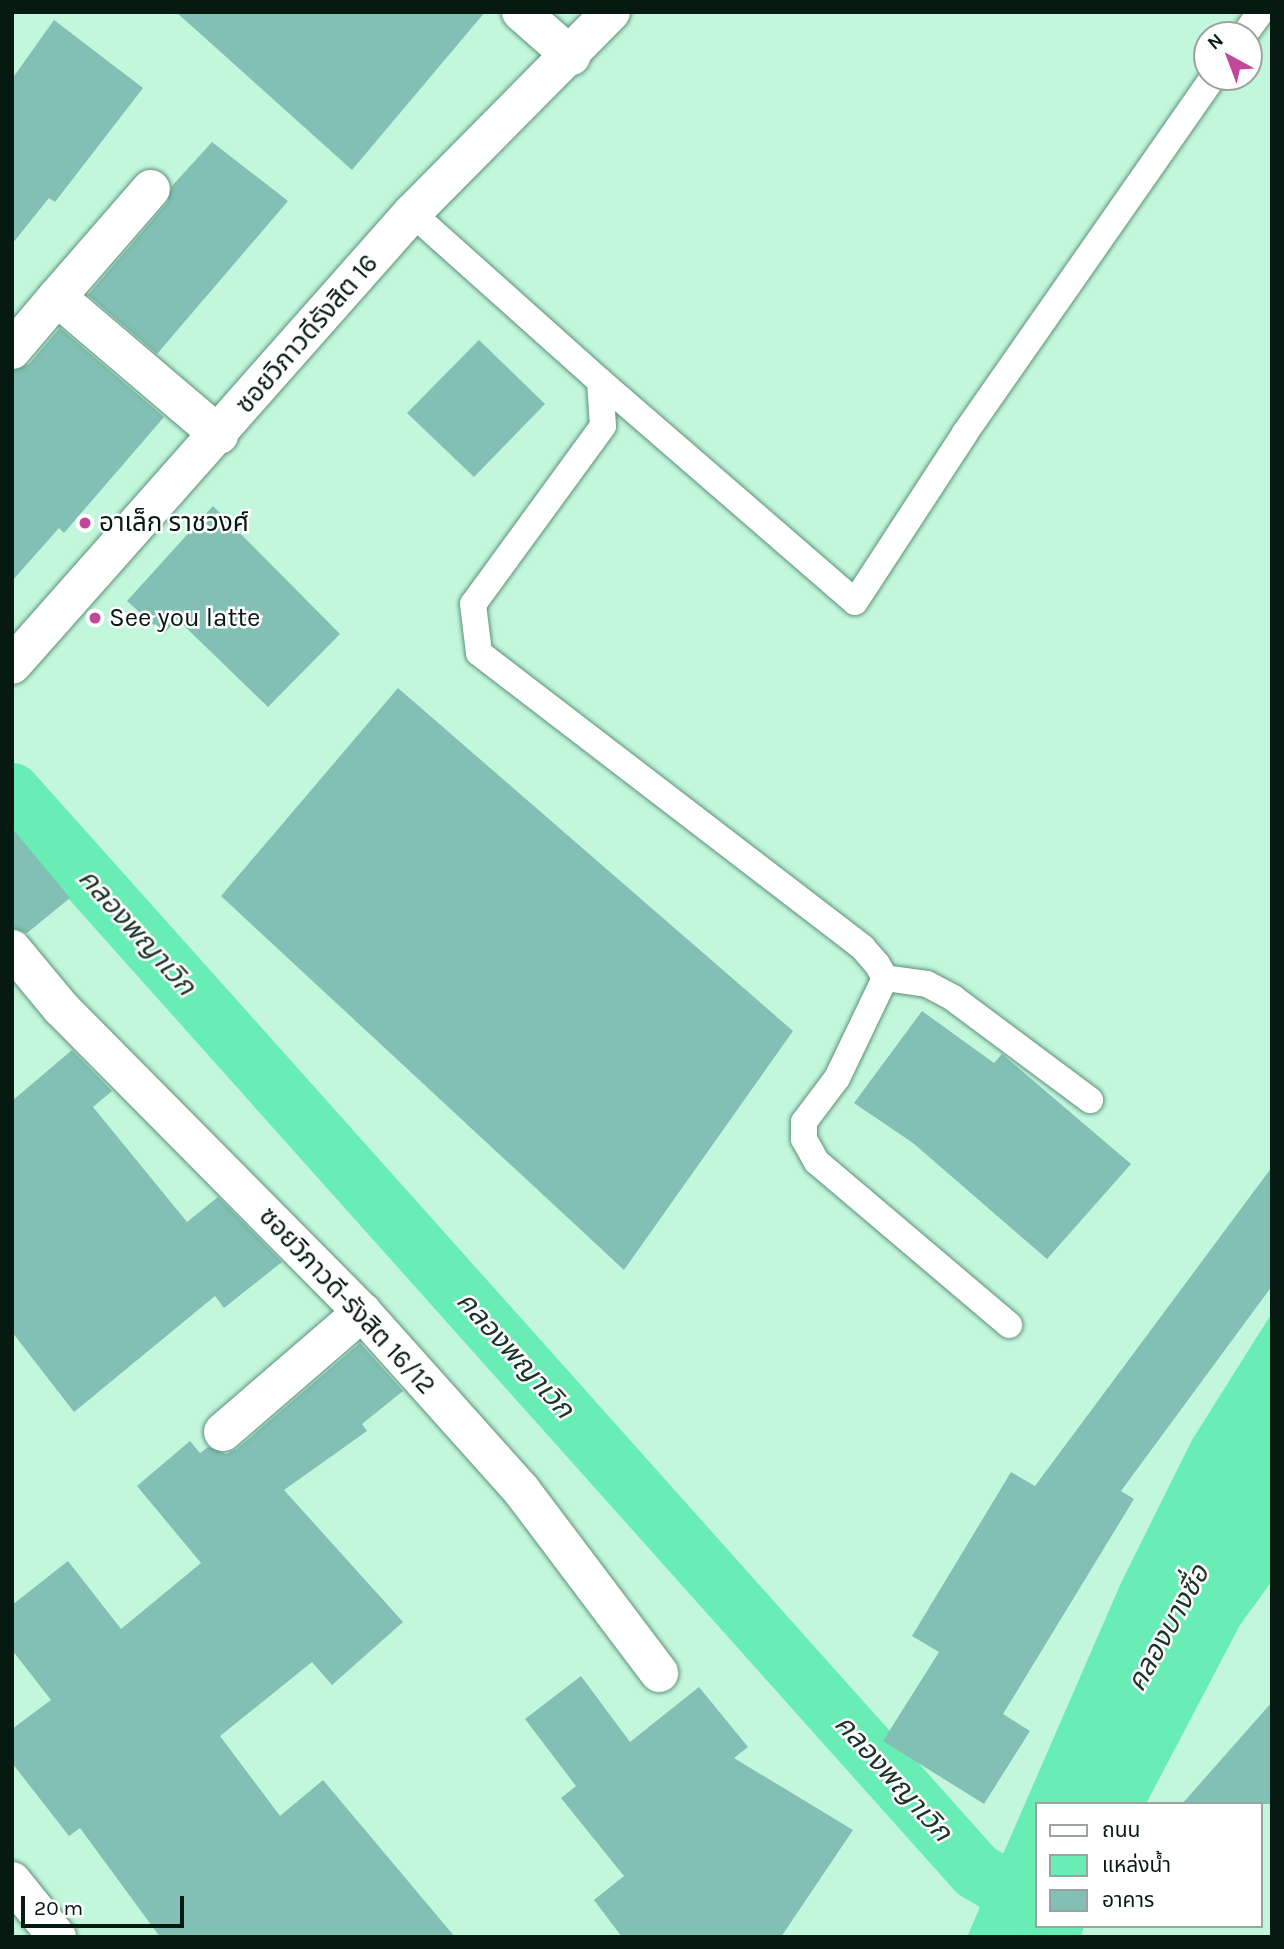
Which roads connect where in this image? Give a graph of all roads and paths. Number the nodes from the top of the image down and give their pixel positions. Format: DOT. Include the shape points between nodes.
graph roads {
  1 [pos="521,12"];
  2 [pos="611,12"];
  3 [pos="571,56"];
  4 [pos="1203,91"];
  5 [pos="151,189"];
  6 [pos="412,213"];
  7 [pos="57,297"];
  8 [pos="12,351"];
  9 [pos="600,381"];
  10 [pos="219,435"];
  11 [pos="12,665"];
  12 [pos="12,949"];
  13 [pos="885,978"];
  14 [pos="1090,1100"];
  15 [pos="362,1312"];
  16 [pos="1009,1325"];
  17 [pos="223,1432"];
  18 [pos="659,1672"];
  19 [pos="12,1881"];
  20 [pos="57,1937"];
  1 -- 3 [label="street"];
  2 -- 3 [label="street, ซอยวิภาวดีรังสิต 16"];
  3 -- 6 [label="street, ซอยวิภาวดีรังสิต 16"];
  4 -- 9 [label="lane" via="965,433 855,603"];
  5 -- 7 [label="street"];
  6 -- 9 [label="lane"];
  6 -- 10 [label="street, ซอยวิภาวดีรังสิต 16"];
  7 -- 8 [label="street"];
  7 -- 10 [label="street"];
  9 -- 13 [label="lane" via="603,426 473,604 479,653 863,948"];
  10 -- 11 [label="street, ซอยวิภาวดีรังสิต 16"];
  12 -- 15 [label="street, ซอยวิภาวดี-รังสิต 16/12" via="61,1008"];
  13 -- 14 [label="lane" via="927,984 953,998"];
  13 -- 16 [label="lane" via="837,1078 804,1122 804,1139 817,1162"];
  15 -- 17 [label="street"];
  15 -- 18 [label="street, ซอยวิภาวดี-รังสิต 16/12" via="522,1491"];
  19 -- 20 [label="street"];
}
